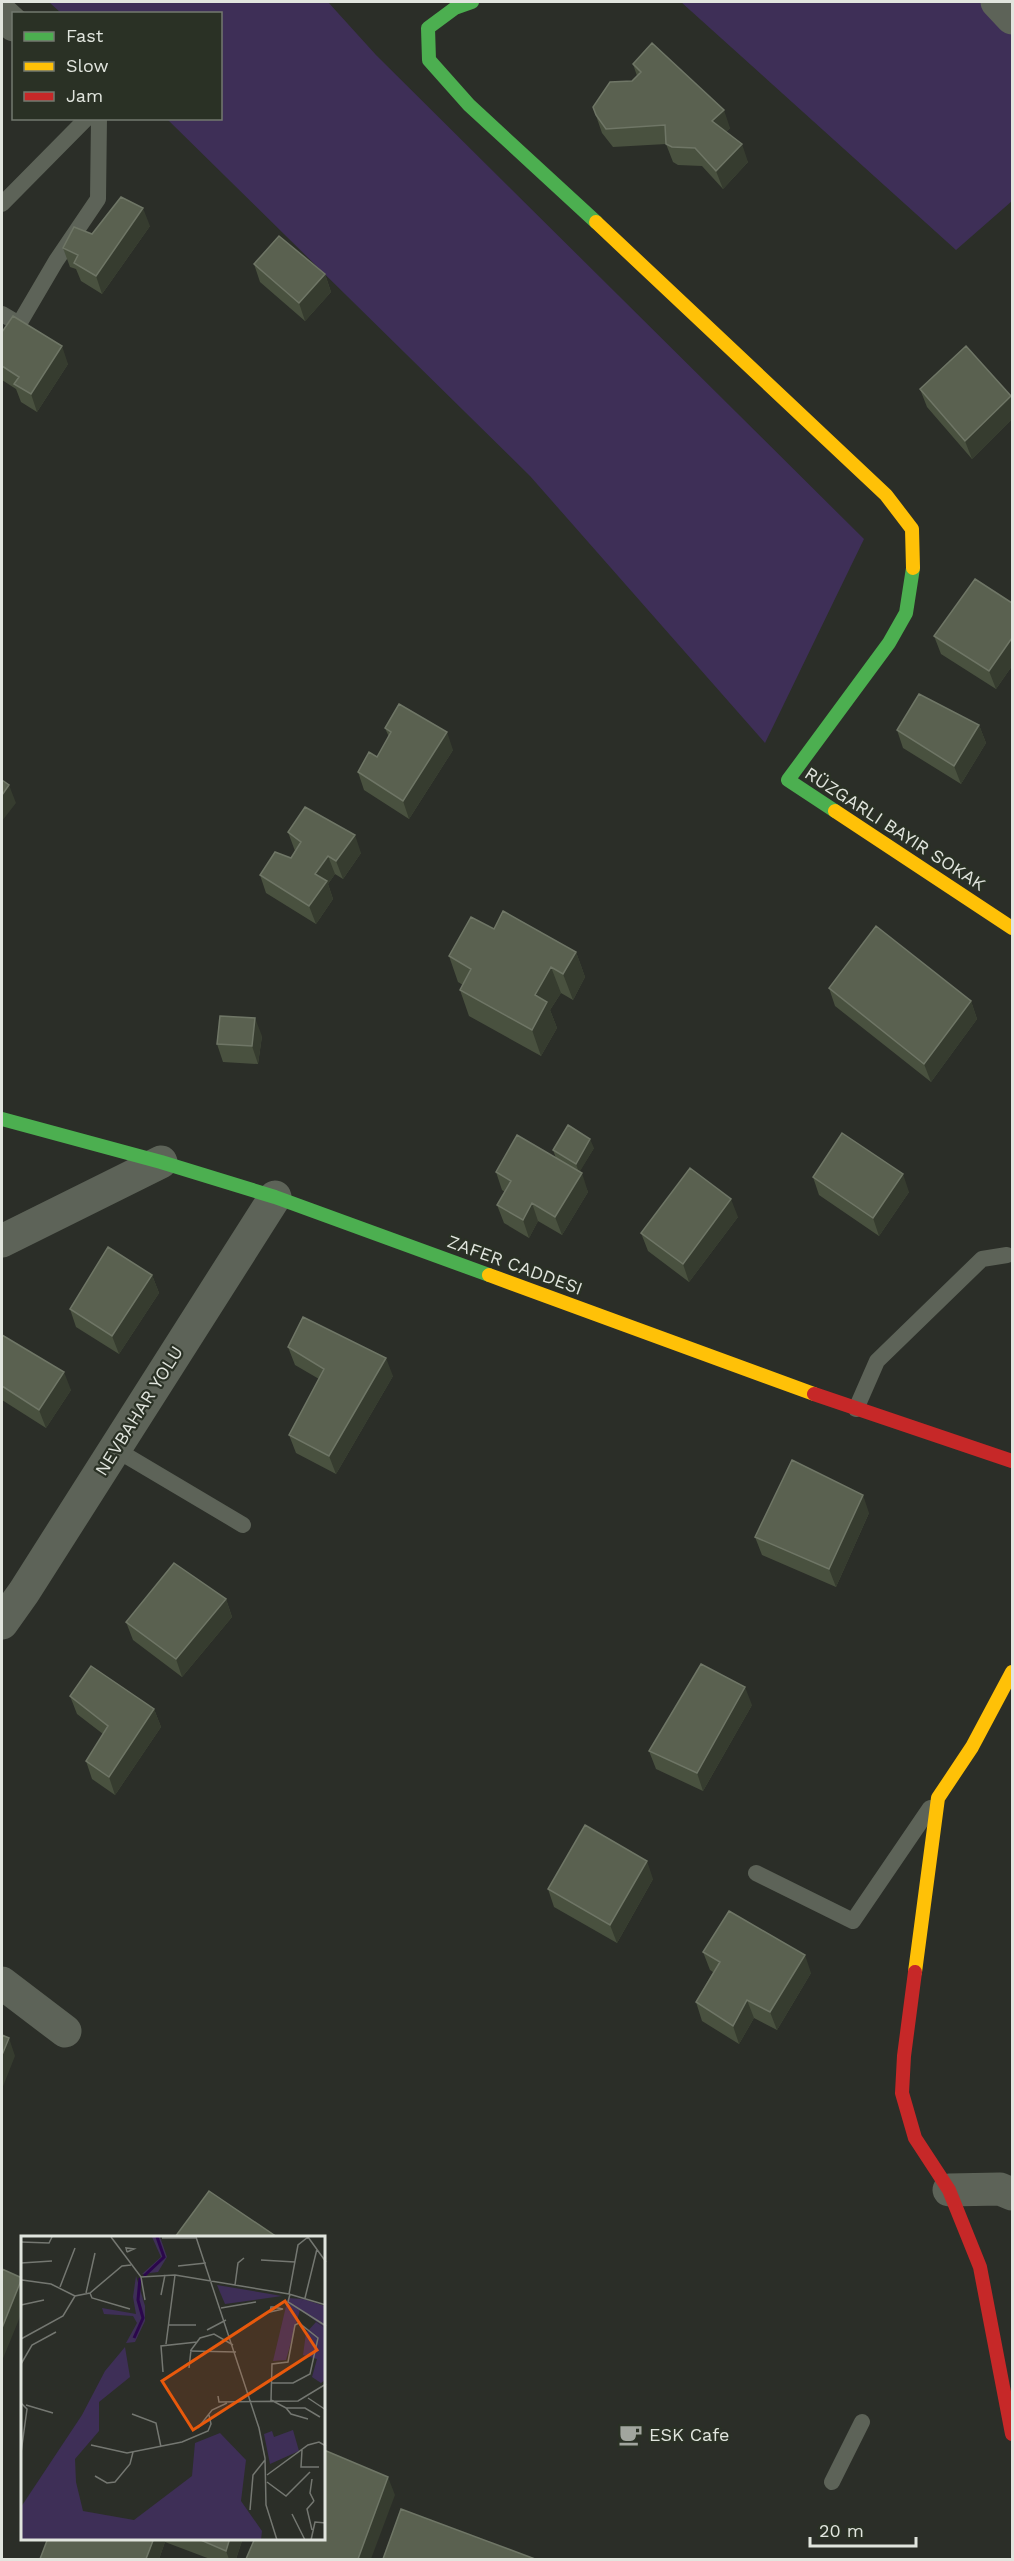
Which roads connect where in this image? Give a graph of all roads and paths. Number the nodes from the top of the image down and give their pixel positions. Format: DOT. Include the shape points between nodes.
graph roads {
  1 [pos="472,2"];
  2 [pos="997,2"];
  3 [pos="1012,18"];
  4 [pos="85,120"];
  5 [pos="99,120"];
  6 [pos="2,204"];
  7 [pos="2,314"];
  8 [pos="1012,928"];
  9 [pos="2,1119"];
  10 [pos="161,1162"];
  11 [pos="275,1197"];
  12 [pos="2,1241"];
  13 [pos="1006,1255"];
  14 [pos="856,1409"];
  15 [pos="115,1449"];
  16 [pos="1012,1461"];
  17 [pos="243,1525"];
  18 [pos="2,1623"];
  19 [pos="1012,1672"];
  20 [pos="938,1798"];
  21 [pos="756,1874"];
  22 [pos="2,1983"];
  23 [pos="65,2031"];
  24 [pos="949,2190"];
  25 [pos="1012,2194"];
  26 [pos="862,2422"];
  27 [pos="1012,2434"];
  28 [pos="832,2482"];
  1 -- 8 [label="street, RÜZGARLI BAYIR SOKAK" via="455,8 428,28 429,60 444,79 886,495 912,529 914,560 906,613 889,643 788,780"];
  2 -- 3 [label="street"];
  4 -- 6 [label="lane"];
  5 -- 7 [label="lane" via="98,199 19,324"];
  9 -- 10 [label="street, ZAFER CADDESI"];
  10 -- 11 [label="street, ZAFER CADDESI"];
  10 -- 12 [label="street"];
  11 -- 14 [label="street, ZAFER CADDESI"];
  11 -- 15 [label="street, NEVBAHAR YOLU"];
  13 -- 14 [label="lane" via="982,1259 877,1361"];
  14 -- 16 [label="street, ZAFER CADDESI"];
  15 -- 17 [label="lane"];
  15 -- 18 [label="street, NEVBAHAR YOLU"];
  19 -- 20 [label="street" via="972,1747"];
  20 -- 21 [label="lane" via="853,1921"];
  20 -- 24 [label="street" via="902,2093 915,2138"];
  22 -- 23 [label="street"];
  24 -- 25 [label="street" via="1000,2189"];
  24 -- 27 [label="street" via="980,2267"];
  26 -- 28 [label="lane"];
}
